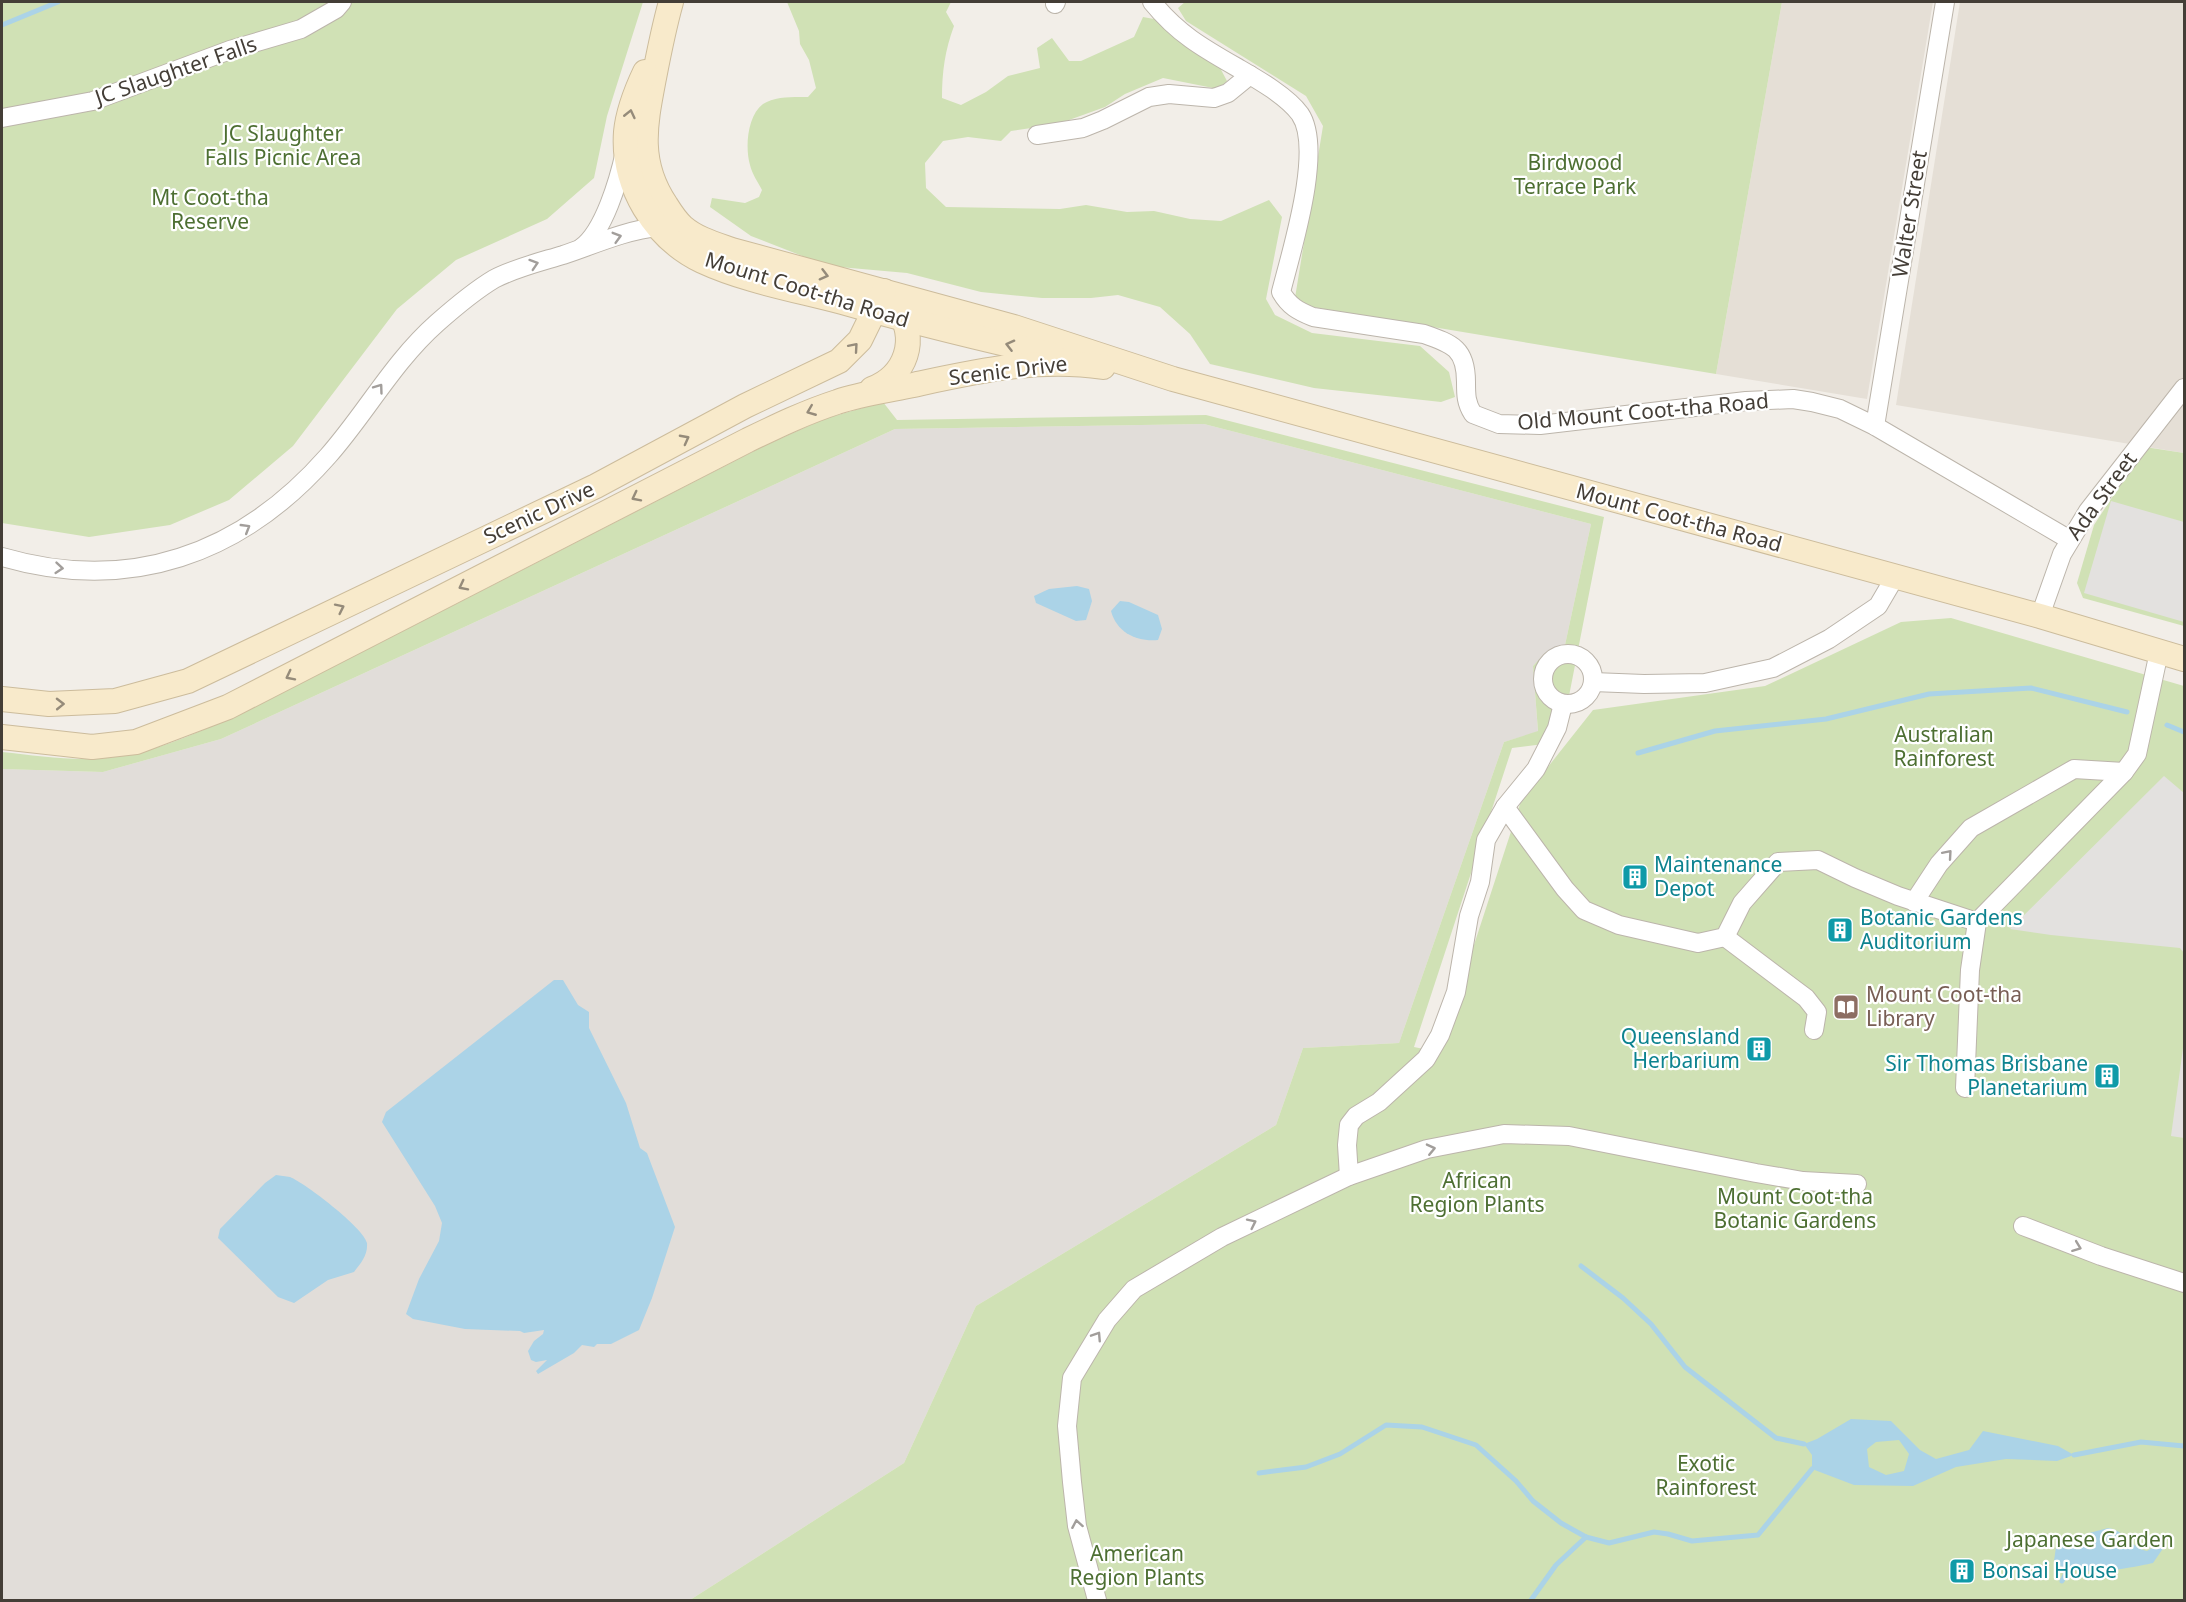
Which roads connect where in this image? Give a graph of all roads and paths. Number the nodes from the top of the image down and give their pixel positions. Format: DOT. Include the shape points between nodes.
graph roads {
  1 [pos="342,2"];
  2 [pos="671,2"];
  3 [pos="1152,2"];
  4 [pos="1945,2"];
  5 [pos="664,28"];
  6 [pos="1250,75"];
  7 [pos="2,118"];
  8 [pos="1037,135"];
  9 [pos="626,148"];
  10 [pos="658,227"];
  11 [pos="683,227"];
  12 [pos="576,250"];
  13 [pos="879,301"];
  14 [pos="904,319"];
  15 [pos="1108,367"];
  16 [pos="1173,379"];
  17 [pos="2184,388"];
  18 [pos="838,401"];
  19 [pos="1875,426"];
  20 [pos="2070,540"];
  21 [pos="2,557"];
  22 [pos="1895,577"];
  23 [pos="2040,616"];
  24 [pos="2159,652"];
  25 [pos="2184,659"];
  26 [pos="1593,682"];
  27 [pos="2,699"];
  28 [pos="1563,704"];
  29 [pos="2,737"];
  30 [pos="2124,772"];
  31 [pos="1505,807"];
  32 [pos="1914,902"];
  33 [pos="1977,922"];
  34 [pos="1725,937"];
  35 [pos="1814,1030"];
  36 [pos="1965,1088"];
  37 [pos="1349,1176"];
  38 [pos="1857,1184"];
  39 [pos="2023,1226"];
  40 [pos="2184,1283"];
  41 [pos="1097,1600"];
  1 -- 7 [label="street, JC Slaughter Falls" via="301,29 230,50 93,102"];
  2 -- 5 [label="main road"];
  3 -- 6 [label="street, Old Mount Coot-tha Road" via="1194,43"];
  4 -- 19 [label="street, Walter Street"];
  9 -- 5 [label="main road, Mount Coot-tha Road, one-way" via="633,101"];
  5 -- 11 [label="main road" via="646,121 645,148 659,195"];
  6 -- 8 [label="street" via="1228,93 1214,98 1169,94 1149,97 1083,128"];
  6 -- 19 [label="street, Old Mount Coot-tha Road" via="1300,114 1308,131 1303,197 1281,292 1287,302 1313,317 1442,340 1464,359 1466,398 1473,414 1499,424 1540,425 1793,399 1840,409"];
  9 -- 10 [label="main road, Mount Coot-tha Road" via="635,190"];
  9 -- 12 [label="street" via="601,222 589,242"];
  10 -- 11 [label="main road"];
  12 -- 10 [label="street, one-way"];
  10 -- 13 [label="main road, Mount Coot-tha Road" via="685,251 723,269"];
  11 -- 13 [label="main road, one-way" via="732,250"];
  21 -- 12 [label="street, one-way" via="53,568 128,569 217,544 276,507 304,481 329,455 412,347 437,322 493,280"];
  13 -- 14 [label="main road"];
  13 -- 16 [label="main road, Mount Coot-tha Road" via="1038,334"];
  27 -- 13 [label="main road, Scenic Drive, one-way" via="49,704 115,701 188,681 596,486 731,413 839,362 856,346"];
  15 -- 14 [label="main road, Mount Coot-tha Road, one-way"];
  14 -- 18 [label="main road, Scenic Drive" via="907,347 894,376 879,386"];
  15 -- 16 [label="main road, Mount Coot-tha Road"];
  15 -- 18 [label="main road, Scenic Drive" via="1063,362 1025,365"];
  16 -- 22 [label="main road, Mount Coot-tha Road"];
  17 -- 20 [label="street, Ada Street"];
  18 -- 29 [label="main road, Scenic Drive, one-way" via="748,440 271,685 183,725 136,742 92,747"];
  19 -- 20 [label="street, Old Mount Coot-tha Road"];
  20 -- 23 [label="street, Ada Street"];
  22 -- 23 [label="main road, Mount Coot-tha Road"];
  22 -- 26 [label="street" via="1878,606 1829,639 1773,668 1705,683"];
  23 -- 24 [label="main road, Mount Coot-tha Road"];
  24 -- 25 [label="main road, Mount Coot-tha Road"];
  24 -- 30 [label="street" via="2137,754"];
  26 -- 28 [label="street" via="1586,697"];
  26 -- 28 [label="street" via="1589,666 1576,655 1559,655 1552,660 1543,673 1545,689"];
  28 -- 31 [label="street" via="1557,728 1536,769"];
  32 -- 30 [label="street, one-way" via="1939,864 1971,828 2074,769"];
  30 -- 33 [label="street"];
  31 -- 34 [label="street" via="1584,910 1619,925 1698,943"];
  31 -- 37 [label="street" via="1486,840 1456,992 1440,1035 1426,1059 1349,1125"];
  32 -- 33 [label="street"];
  32 -- 34 [label="street" via="1818,860 1778,862 1742,903"];
  33 -- 36 [label="street" via="1970,970"];
  34 -- 35 [label="street" via="1806,998 1817,1012"];
  37 -- 38 [label="street, one-way" via="1427,1149 1504,1134 1569,1136 1803,1181"];
  41 -- 37 [label="street, one-way" via="1077,1526 1067,1426 1072,1378 1093,1341 1134,1289 1222,1237"];
  39 -- 40 [label="street, one-way"];
}
